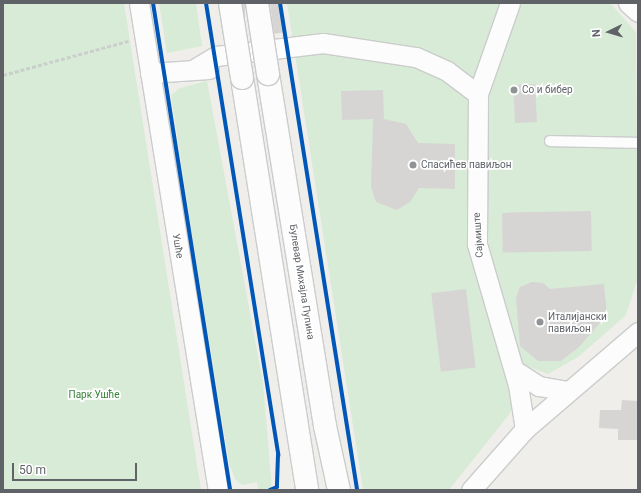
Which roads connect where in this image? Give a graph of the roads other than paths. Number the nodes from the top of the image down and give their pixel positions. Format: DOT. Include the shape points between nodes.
graph roads {
  1 [pos="139,3"];
  2 [pos="230,3"];
  3 [pos="257,3"];
  4 [pos="510,3"];
  5 [pos="628,3"];
  6 [pos="638,12"];
  7 [pos="150,73"];
  8 [pos="478,94"];
  9 [pos="550,141"];
  10 [pos="638,143"];
  11 [pos="638,332"];
  12 [pos="514,370"];
  13 [pos="567,391"];
  14 [pos="525,429"];
  15 [pos="218,490"];
  16 [pos="307,490"];
  17 [pos="339,490"];
  18 [pos="472,490"];
  1 -- 7 [label="street, Ушће"];
  2 -- 16 [label="main road, bridge"];
  3 -- 17 [label="main road, Булевар Михајла Пупина, bridge" via="325,426"];
  4 -- 8 [label="street, Сајмиште"];
  5 -- 6 [label="street"];
  7 -- 8 [label="street" via="196,68 216,56 324,43 353,49 392,52 434,64"];
  7 -- 15 [label="street, Ушће"];
  8 -- 12 [label="street, Сајмиште" via="477,244"];
  9 -- 10 [label="lane"];
  11 -- 13 [label="street"];
  12 -- 13 [label="street" via="540,386"];
  12 -- 14 [label="street, Сајмиште"];
  13 -- 14 [label="street"];
  14 -- 18 [label="street"];
}
